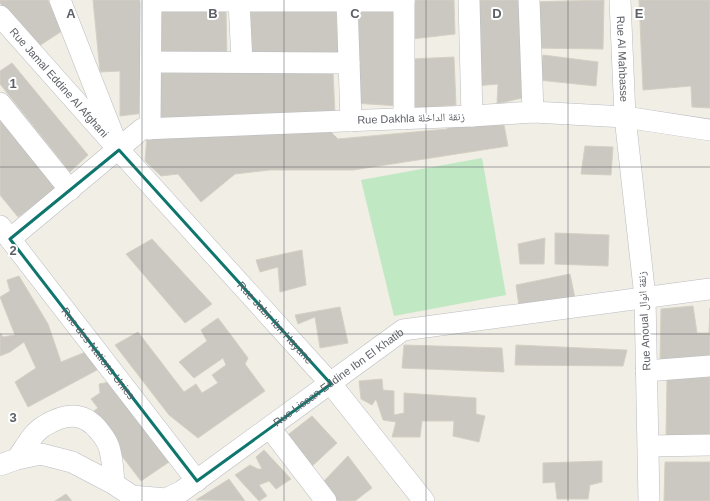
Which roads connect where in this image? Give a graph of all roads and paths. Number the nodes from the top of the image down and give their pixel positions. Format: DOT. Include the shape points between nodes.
graph roads {
  1 [pos="60,0"];
  2 [pos="76,0"];
  3 [pos="404,0"];
  4 [pos="468,0"];
  5 [pos="529,0"];
  6 [pos="620,0"];
  7 [pos="151,1"];
  8 [pos="239,1"];
  9 [pos="262,1"];
  10 [pos="347,1"];
  11 [pos="0,16"];
  12 [pos="79,48"];
  13 [pos="151,62"];
  14 [pos="242,62"];
  15 [pos="349,63"];
  16 [pos="0,103"];
  17 [pos="533,112"];
  18 [pos="472,116"];
  19 [pos="625,117"];
  20 [pos="404,119"];
  21 [pos="351,121"];
  22 [pos="150,129"];
  23 [pos="710,130"];
  24 [pos="118,150"];
  25 [pos="70,190"];
  26 [pos="5,233"];
  27 [pos="710,289"];
  28 [pos="645,297"];
  29 [pos="710,366"];
  30 [pos="646,371"];
  31 [pos="331,384"];
  32 [pos="270,428"];
  33 [pos="710,445"];
  34 [pos="649,446"];
  35 [pos="8,462"];
  36 [pos="114,484"];
  37 [pos="189,491"];
  38 [pos="133,499"];
  39 [pos="326,501"];
  40 [pos="424,501"];
  41 [pos="650,501"];
  1 -- 12 [label="street"];
  2 -- 12 [label="street"];
  3 -- 10 [label="street"];
  3 -- 20 [label="street"];
  4 -- 18 [label="street"];
  5 -- 17 [label="street"];
  6 -- 19 [label="street, Rue Al Mahbasse"];
  7 -- 8 [label="street"];
  7 -- 13 [label="street"];
  8 -- 9 [label="street"];
  8 -- 14 [label="street"];
  9 -- 10 [label="street"];
  10 -- 15 [label="street"];
  11 -- 24 [label="street, Rue Jamal Eddine Al Afghani"];
  12 -- 24 [label="street"];
  13 -- 14 [label="street"];
  13 -- 22 [label="street"];
  14 -- 15 [label="street"];
  15 -- 21 [label="street"];
  16 -- 25 [label="street"];
  17 -- 18 [label="street, Rue Dakhla زنقة الداخلة"];
  17 -- 19 [label="street, Rue Dakhla زنقة الداخلة"];
  18 -- 20 [label="street, Rue Dakhla زنقة الداخلة"];
  19 -- 23 [label="street, Rue Dakhla زنقة الداخلة"];
  19 -- 28 [label="street, Rue Anoual زنقة انوال"];
  20 -- 21 [label="street, Rue Dakhla زنقة الداخلة"];
  21 -- 22 [label="street, Rue Dakhla زنقة الداخلة"];
  22 -- 24 [label="street, Rue Dakhla زنقة الداخلة" via="142,129"];
  24 -- 25 [label="street, Rue Dakhla زنقة الداخلة"];
  24 -- 31 [label="street, Rue Jabir Ibn Hayane"];
  25 -- 26 [label="street, Rue Dakhla زنقة الداخلة"];
  26 -- 37 [label="street, Rue des Nations Unies"];
  27 -- 28 [label="street, Rue Lissan Eddine Ibn El Khatib"];
  28 -- 30 [label="street, Rue Anoual زنقة انوال"];
  28 -- 31 [label="street, Rue Lissan Eddine Ibn El Khatib" via="403,330"];
  29 -- 30 [label="street"];
  30 -- 34 [label="street, Rue Anoual زنقة انوال"];
  31 -- 32 [label="street, Rue Lissan Eddine Ibn El Khatib"];
  31 -- 40 [label="street, Rue Jabir Ibn Hayane"];
  32 -- 37 [label="street, Rue Lissan Eddine Ibn El Khatib"];
  32 -- 39 [label="street"];
  33 -- 34 [label="street"];
  34 -- 41 [label="street, Rue Anoual زنقة انوال"];
  35 -- 36 [label="street, Rue Lissan Eddine Ibn El Khatib" via="41,454 72,462"];
  35 -- 36 [label="street" via="43,426 67,416 83,417 94,424 110,450"];
  36 -- 38 [label="street, Rue Lissan Eddine Ibn El Khatib"];
  37 -- 38 [label="street, Rue Lissan Eddine Ibn El Khatib" via="166,499"];
}
